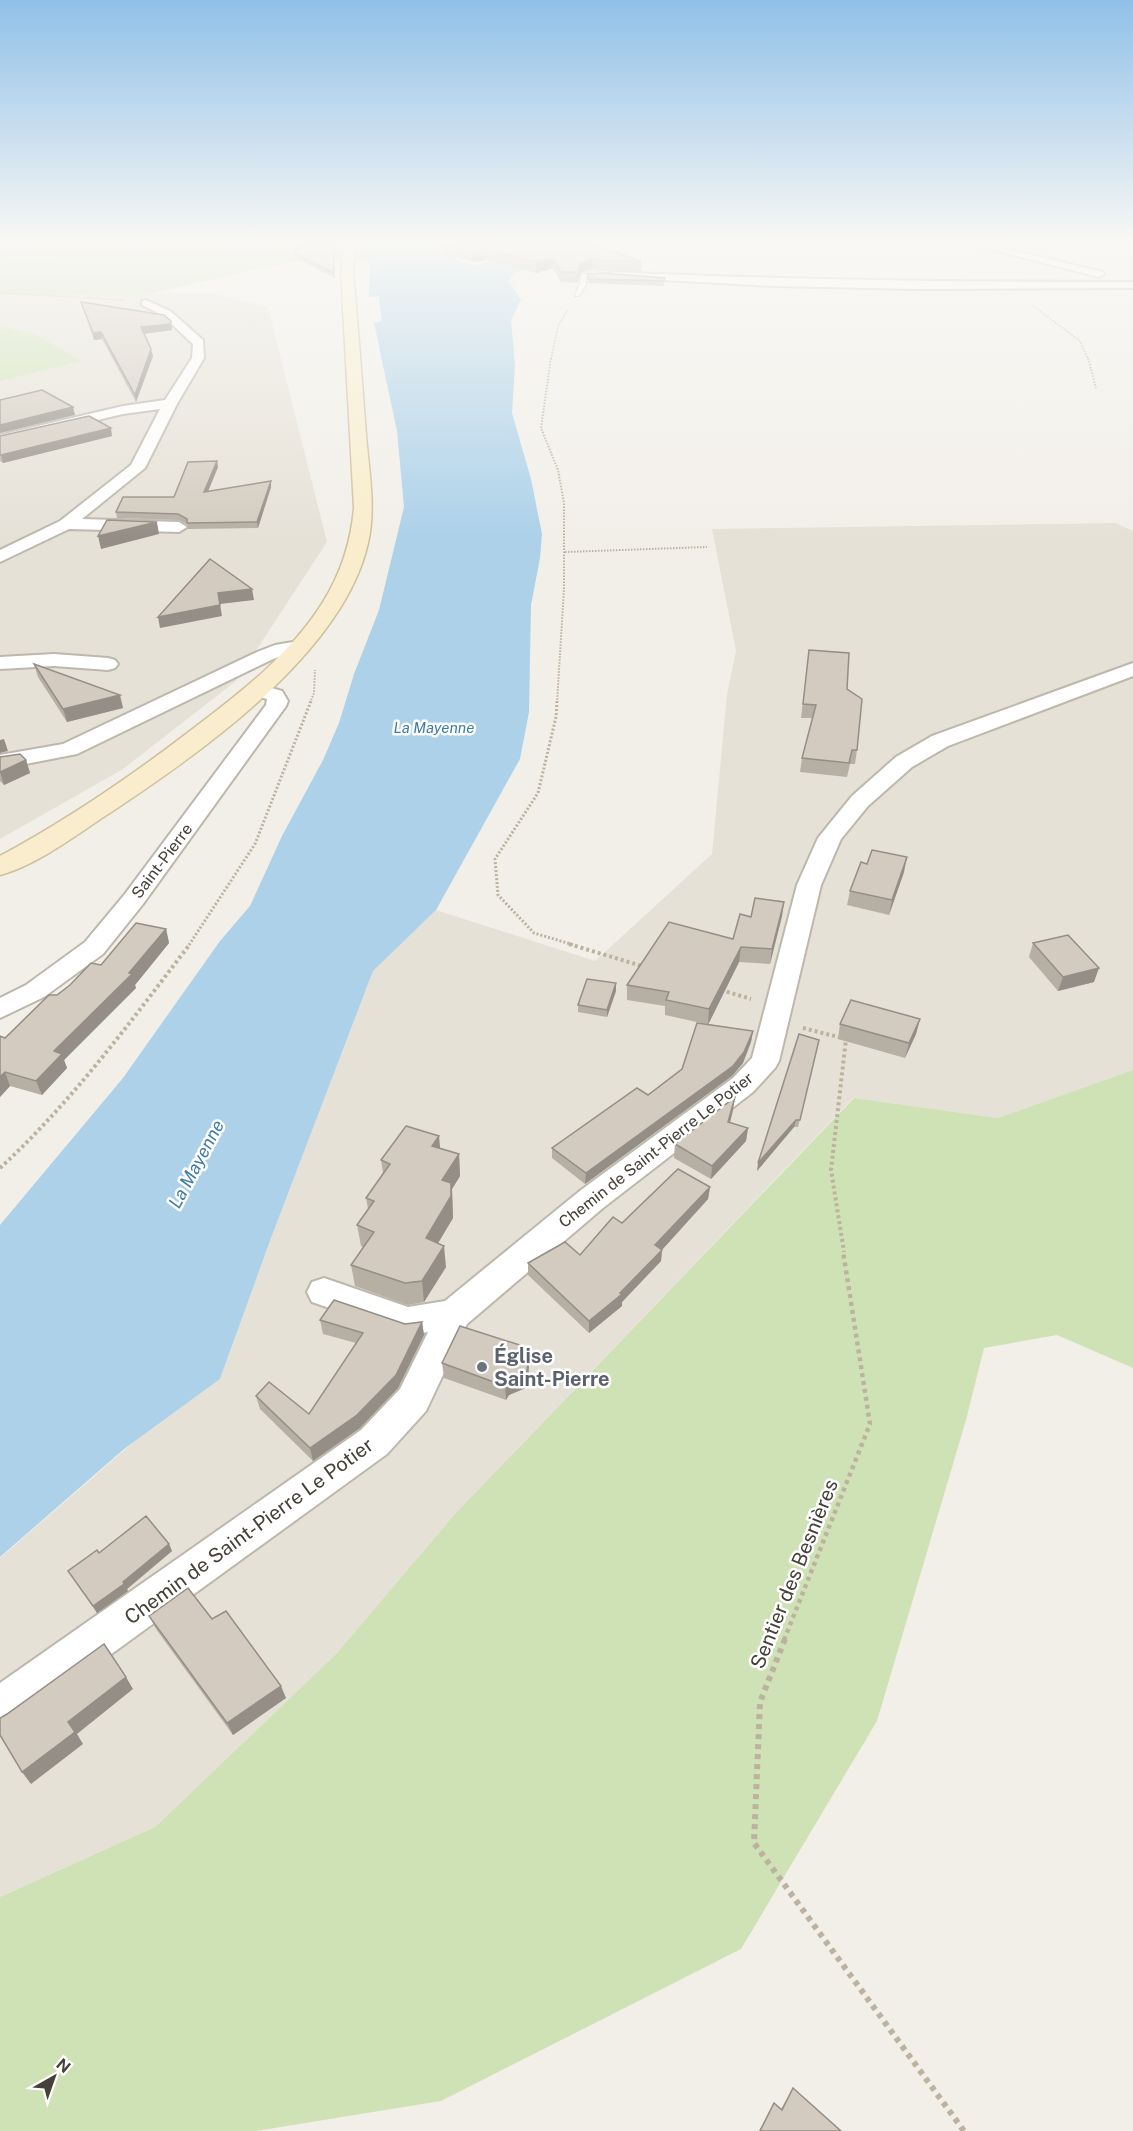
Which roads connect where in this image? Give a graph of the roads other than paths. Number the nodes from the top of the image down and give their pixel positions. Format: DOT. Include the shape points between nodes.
graph roads {
  1 [pos="194,338"];
  2 [pos="351,338"];
  3 [pos="170,405"];
  4 [pos="0,439"];
  5 [pos="66,524"];
  6 [pos="179,527"];
  7 [pos="0,557"];
  8 [pos="299,647"];
  9 [pos="0,663"];
  10 [pos="108,664"];
  11 [pos="1133,669"];
  12 [pos="258,690"];
  13 [pos="0,762"];
  14 [pos="0,867"];
  15 [pos="0,1010"];
  16 [pos="324,1292"];
  17 [pos="454,1314"];
  18 [pos="0,1709"];
  1 -- 3 [label="street" via="199,343 198,358"];
  2 -- 8 [label="main road" via="363,478 362,536 346,578"];
  3 -- 4 [label="street" via="123,410"];
  3 -- 5 [label="street" via="137,468"];
  5 -- 6 [label="street"];
  5 -- 7 [label="street"];
  8 -- 12 [label="main road"];
  8 -- 13 [label="street" via="264,656 69,749"];
  9 -- 10 [label="street" via="54,660"];
  11 -- 17 [label="street, Chemin de Saint-Pierre Le Potier" via="940,741 904,762 860,801 830,838 809,885 765,1061 743,1085 592,1199"];
  12 -- 14 [label="main road" via="171,759 103,806"];
  12 -- 15 [label="street, Saint-Pierre" via="275,695 276,706 134,899 94,948 35,991"];
  16 -- 17 [label="street" via="408,1321"];
  17 -- 18 [label="street, Chemin de Saint-Pierre Le Potier" via="413,1400 374,1442"];
}
